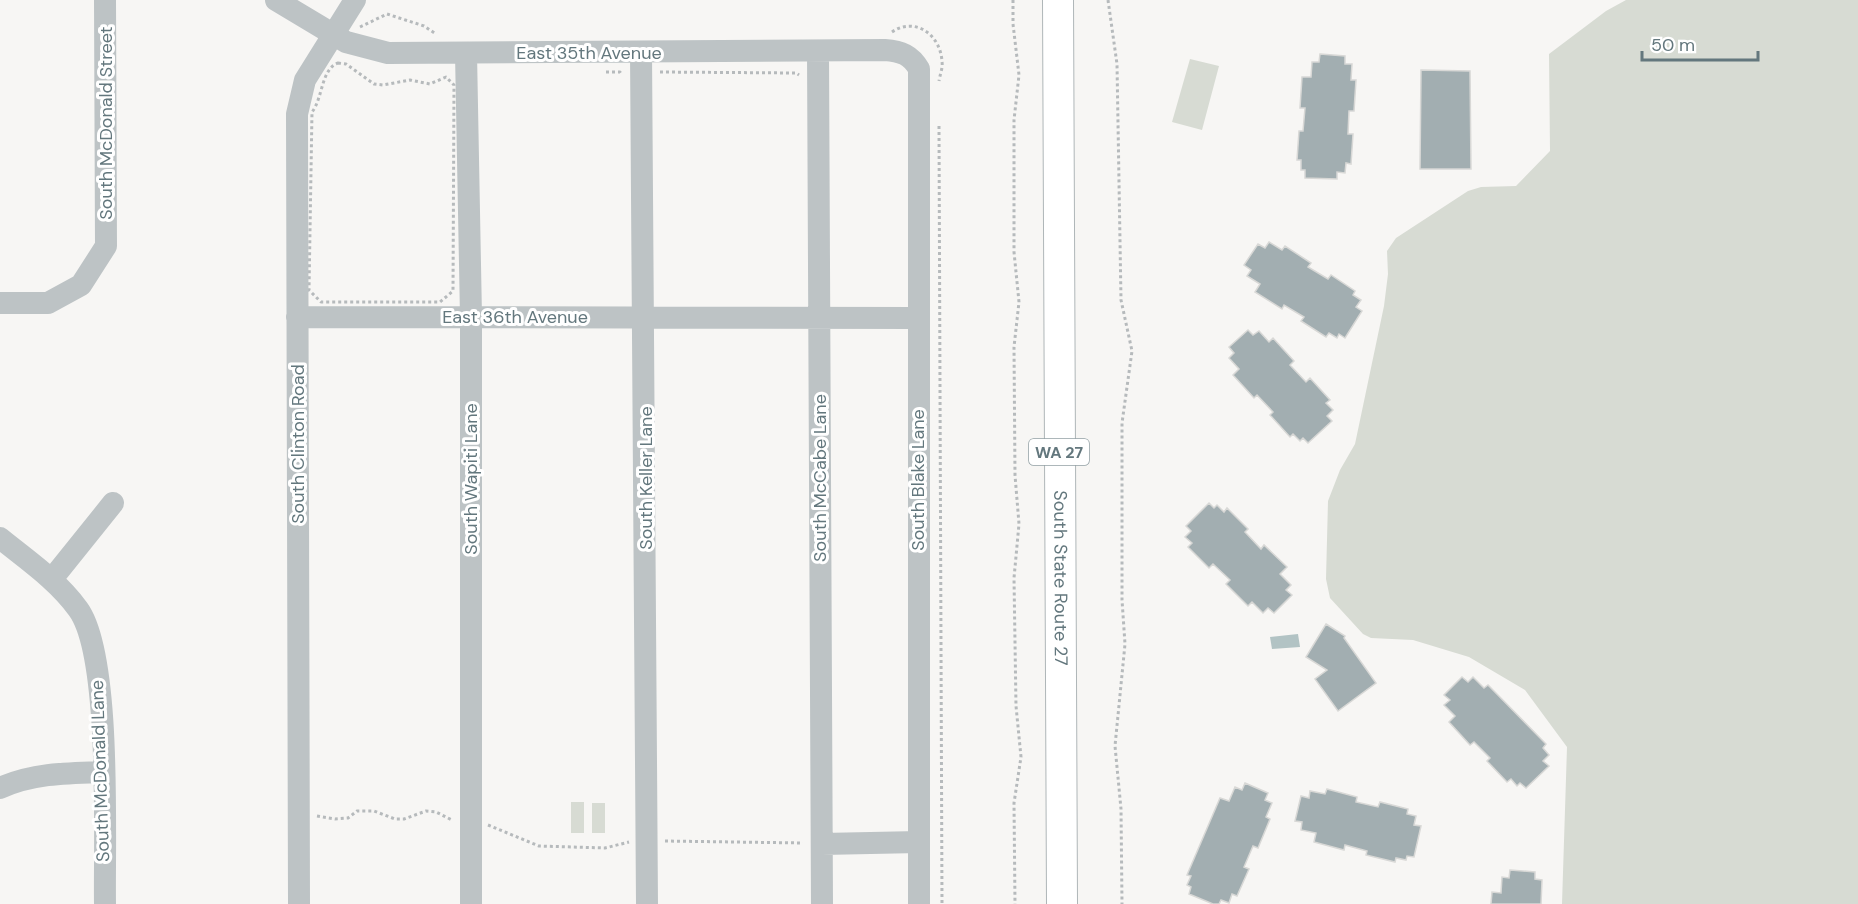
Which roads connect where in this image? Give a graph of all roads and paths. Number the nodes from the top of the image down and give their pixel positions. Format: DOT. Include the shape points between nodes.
graph roads {
  1 [pos="105,0"];
  2 [pos="276,0"];
  3 [pos="355,0"];
  4 [pos="1013,0"];
  5 [pos="1058,0"];
  6 [pos="1108,0"];
  7 [pos="332,35"];
  8 [pos="818,52"];
  9 [pos="466,53"];
  10 [pos="913,58"];
  11 [pos="649,60"];
  12 [pos="598,72"];
  13 [pos="446,77"];
  14 [pos="802,78"];
  15 [pos="626,79"];
  16 [pos="0,303"];
  17 [pos="645,316"];
  18 [pos="297,317"];
  19 [pos="471,317"];
  20 [pos="918,318"];
  21 [pos="820,319"];
  22 [pos="113,503"];
  23 [pos="0,538"];
  24 [pos="52,579"];
  25 [pos="104,772"];
  26 [pos="0,788"];
  27 [pos="647,841"];
  28 [pos="919,842"];
  29 [pos="822,844"];
  30 [pos="105,904"];
  31 [pos="299,904"];
  32 [pos="471,904"];
  33 [pos="647,904"];
  34 [pos="822,904"];
  35 [pos="919,904"];
  36 [pos="1015,904"];
  37 [pos="1062,904"];
  38 [pos="1122,904"];
  1 -- 16 [label="street, South McDonald Street" via="106,246 81,285 48,303"];
  2 -- 7 [label="street, East 35th Avenue"];
  3 -- 7 [label="street, South Clinton Road"];
  4 -- 36 [label="path" via="1019,75 1014,120 1014,252 1019,302 1014,347 1019,524 1014,578 1016,706 1021,757 1014,803"];
  5 -- 37 [label="main road, South State Route 27 / WA 27"];
  6 -- 38 [label="path" via="1117,64 1121,300 1132,351 1122,423 1125,644 1115,746 1121,808"];
  7 -- 9 [label="street, East 35th Avenue" via="388,53"];
  7 -- 18 [label="street, South Clinton Road" via="305,80 297,114"];
  8 -- 10 [label="street, East 35th Avenue" via="885,50"];
  8 -- 11 [label="street, East 35th Avenue"];
  8 -- 21 [label="street, South McCabe Lane"];
  9 -- 11 [label="street, East 35th Avenue"];
  9 -- 19 [label="street, South Wapiti Lane"];
  10 -- 20 [label="street, South Blake Lane" via="919,69"];
  11 -- 14 [label="path" via="660,72 796,73"];
  11 -- 17 [label="street, South Keller Lane"];
  12 -- 15 [label="path" via="620,72"];
  13 -- 13 [label="path" via="430,84 410,80 374,84 338,63 326,74 321,97 312,112 310,138 309,290 321,302 440,302 453,291 454,85"];
  17 -- 19 [label="street, East 36th Avenue"];
  17 -- 21 [label="street, East 36th Avenue"];
  17 -- 27 [label="street, South Keller Lane"];
  18 -- 19 [label="street, East 36th Avenue"];
  18 -- 31 [label="street, South Clinton Road"];
  19 -- 32 [label="street, South Wapiti Lane"];
  20 -- 21 [label="street, East 36th Avenue"];
  20 -- 28 [label="street, South Blake Lane"];
  21 -- 29 [label="street, South McCabe Lane"];
  22 -- 24 [label="street"];
  23 -- 24 [label="street, South McDonald Lane"];
  24 -- 25 [label="street, South McDonald Lane" via="80,610 93,646"];
  25 -- 26 [label="street" via="56,773"];
  25 -- 30 [label="street, South McDonald Lane"];
  27 -- 29 [label="path"];
  27 -- 33 [label="street, South Keller Lane"];
  28 -- 29 [label="street"];
  28 -- 35 [label="street, South Blake Lane"];
  29 -- 34 [label="street, South McCabe Lane"];
}
